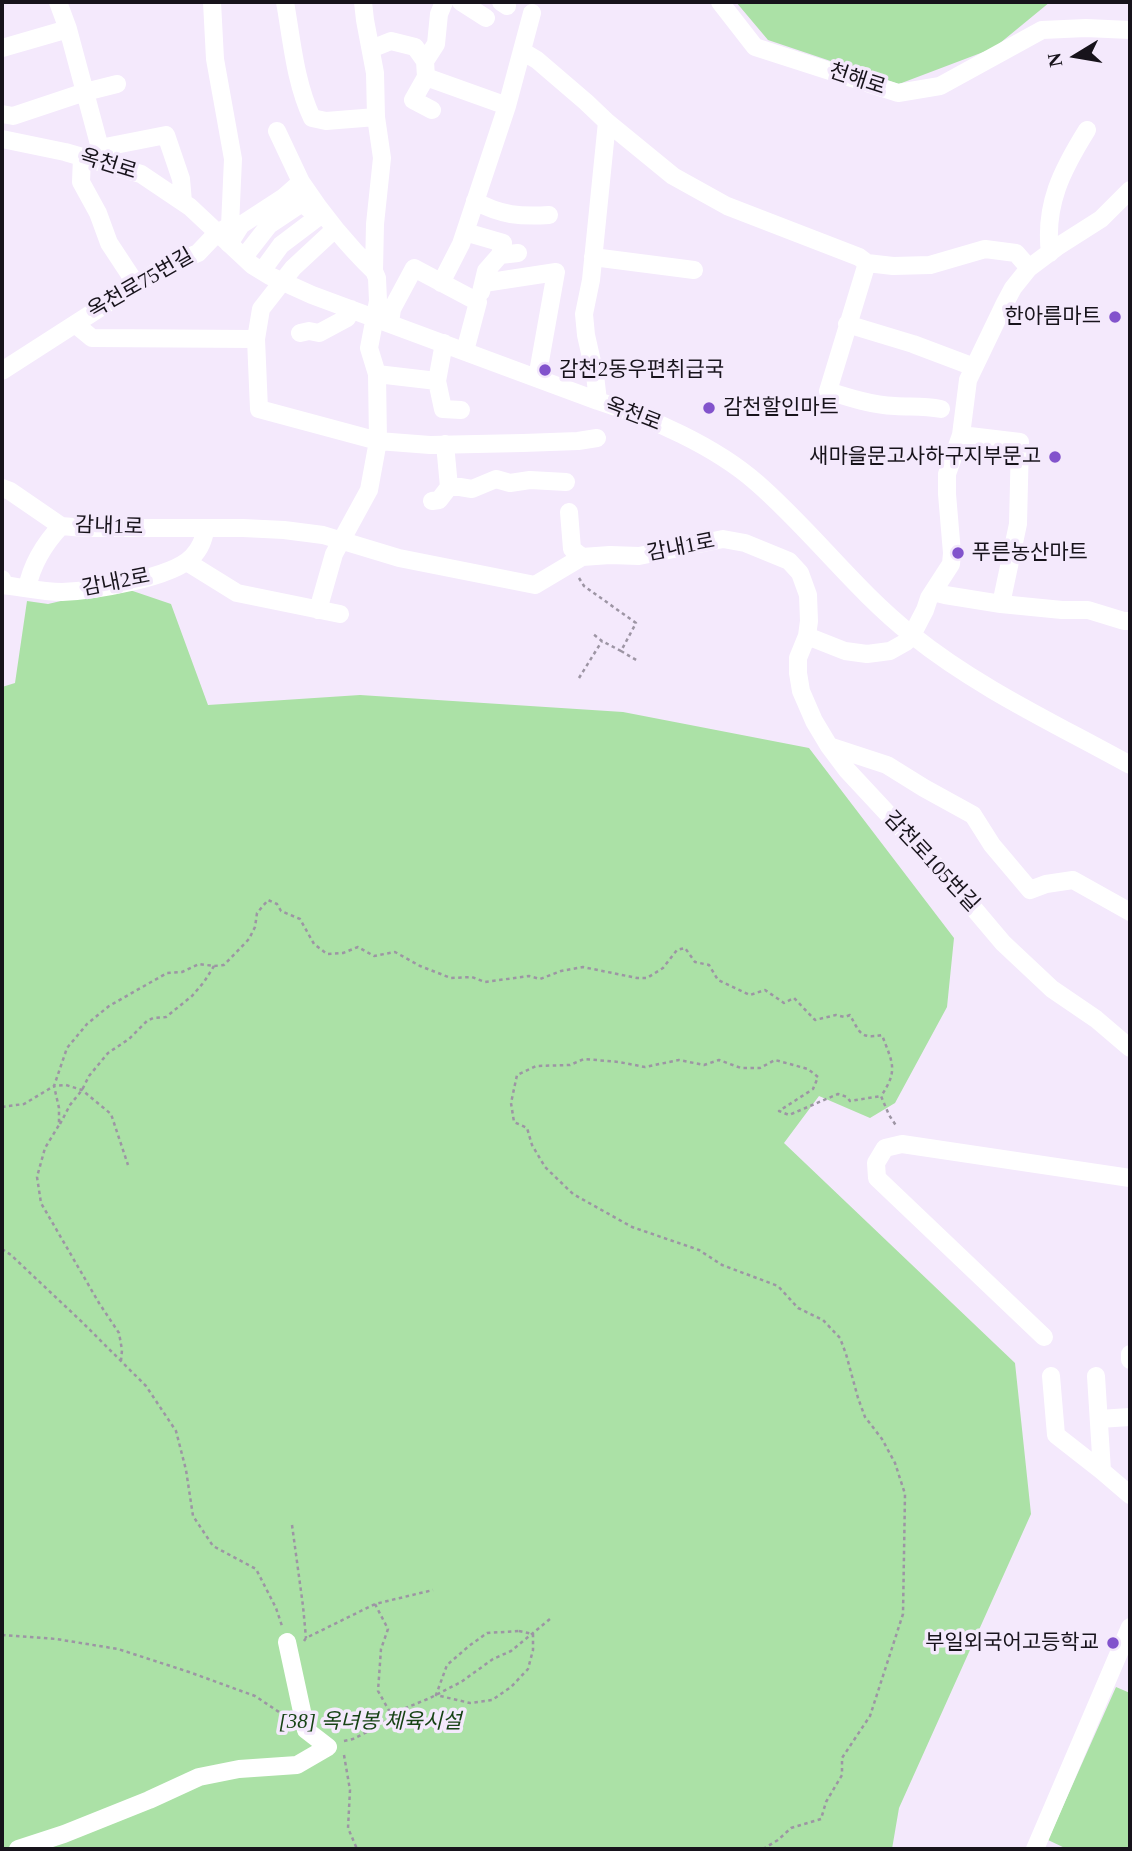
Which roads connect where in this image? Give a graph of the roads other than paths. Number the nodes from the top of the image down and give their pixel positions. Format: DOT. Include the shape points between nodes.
graph roads {
  1 [pos="58,2"];
  2 [pos="212,2"];
  3 [pos="285,2"];
  4 [pos="363,2"];
  5 [pos="444,2"];
  6 [pos="461,2"];
  7 [pos="720,2"];
  8 [pos="532,13"];
  9 [pos="486,18"];
  10 [pos="68,29"];
  11 [pos="1130,30"];
  12 [pos="2,48"];
  13 [pos="371,49"];
  14 [pos="522,51"];
  15 [pos="425,69"];
  16 [pos="117,84"];
  17 [pos="85,92"];
  18 [pos="507,106"];
  19 [pos="432,110"];
  20 [pos="2,114"];
  21 [pos="376,117"];
  22 [pos="607,122"];
  23 [pos="1087,130"];
  24 [pos="277,131"];
  25 [pos="2,139"];
  26 [pos="100,155"];
  27 [pos="82,157"];
  28 [pos="301,182"];
  29 [pos="1130,190"];
  30 [pos="475,201"];
  31 [pos="183,202"];
  32 [pos="318,208"];
  33 [pos="549,215"];
  34 [pos="335,229"];
  35 [pos="465,232"];
  36 [pos="223,238"];
  37 [pos="1050,253"];
  38 [pos="244,257"];
  39 [pos="593,257"];
  40 [pos="867,263"];
  41 [pos="1029,268"];
  42 [pos="694,270"];
  43 [pos="262,271"];
  44 [pos="374,271"];
  45 [pos="282,281"];
  46 [pos="441,283"];
  47 [pos="484,283"];
  48 [pos="136,284"];
  49 [pos="478,302"];
  50 [pos="351,309"];
  51 [pos="383,321"];
  52 [pos="75,324"];
  53 [pos="847,324"];
  54 [pos="300,333"];
  55 [pos="256,339"];
  56 [pos="444,343"];
  57 [pos="465,351"];
  58 [pos="974,367"];
  59 [pos="2,370"];
  60 [pos="377,374"];
  61 [pos="537,378"];
  62 [pos="437,381"];
  63 [pos="598,401"];
  64 [pos="941,409"];
  65 [pos="461,410"];
  66 [pos="961,435"];
  67 [pos="597,439"];
  68 [pos="378,441"];
  69 [pos="445,444"];
  70 [pos="566,482"];
  71 [pos="449,487"];
  72 [pos="2,488"];
  73 [pos="432,501"];
  74 [pos="569,512"];
  75 [pos="61,526"];
  76 [pos="206,528"];
  77 [pos="342,541"];
  78 [pos="576,560"];
  79 [pos="187,562"];
  80 [pos="2,579"];
  81 [pos="2,585"];
  82 [pos="27,588"];
  83 [pos="933,592"];
  84 [pos="1001,604"];
  85 [pos="318,610"];
  86 [pos="340,614"];
  87 [pos="1130,621"];
  88 [pos="912,635"];
  89 [pos="807,636"];
  90 [pos="829,746"];
  91 [pos="1130,765"];
  92 [pos="1130,912"];
  93 [pos="1130,1048"];
  94 [pos="1130,1178"];
  95 [pos="1044,1337"];
  96 [pos="1130,1354"];
  97 [pos="1130,1360"];
  98 [pos="1051,1376"];
  99 [pos="1096,1376"];
  100 [pos="1130,1417"];
  101 [pos="1099,1419"];
  102 [pos="1102,1471"];
  103 [pos="1130,1495"];
  104 [pos="1130,1627"];
  105 [pos="288,1642"];
  106 [pos="18,1849"];
  107 [pos="1035,1849"];
  1 -- 10 [label="street"];
  2 -- 36 [label="street, 옥천로75번길" via="215,59 233,159 230,226"];
  3 -- 21 [label="street" via="298,79 312,118"];
  4 -- 13 [label="street"];
  5 -- 15 [label="street" via="436,44"];
  6 -- 9 [label="street"];
  7 -- 11 [label="street, 천해로" via="755,47 898,93 940,86 1042,30"];
  8 -- 14 [label="street"];
  10 -- 12 [label="street"];
  10 -- 17 [label="street"];
  13 -- 15 [label="street" via="391,41 415,47"];
  13 -- 21 [label="street"];
  14 -- 18 [label="street"];
  14 -- 22 [label="street"];
  15 -- 18 [label="street"];
  15 -- 19 [label="street" via="413,100"];
  16 -- 17 [label="street"];
  17 -- 20 [label="street" via="13,116"];
  17 -- 26 [label="street"];
  18 -- 30 [label="street"];
  21 -- 44 [label="street" via="382,158"];
  22 -- 39 [label="street"];
  22 -- 40 [label="street" via="673,176 727,206"];
  23 -- 37 [label="street" via="1054,195 1047,234"];
  24 -- 28 [label="street"];
  25 -- 27 [label="street, 옥천로"];
  26 -- 27 [label="street, 옥천로"];
  26 -- 31 [label="street, 옥천로" via="141,174"];
  26 -- 31 [label="street" via="166,135"];
  27 -- 48 [label="street" via="81,182 109,243"];
  28 -- 32 [label="street"];
  28 -- 36 [label="street"];
  29 -- 37 [label="street" via="1101,219"];
  30 -- 33 [label="street" via="523,217"];
  30 -- 35 [label="street"];
  31 -- 36 [label="street, 옥천로"];
  32 -- 34 [label="street"];
  32 -- 38 [label="street" via="309,209 302,203 270,225"];
  32 -- 43 [label="street"];
  34 -- 44 [label="street"];
  34 -- 45 [label="street"];
  35 -- 46 [label="street"];
  35 -- 47 [label="street" via="503,243 509,254 486,271"];
  36 -- 38 [label="street, 옥천로"];
  36 -- 48 [label="street, 옥천로75번길"];
  37 -- 41 [label="street"];
  38 -- 43 [label="street, 옥천로"];
  39 -- 42 [label="street"];
  39 -- 63 [label="street" via="584,314"];
  40 -- 41 [label="street" via="930,265 985,249 1016,253"];
  40 -- 53 [label="street"];
  41 -- 58 [label="street" via="1013,288"];
  43 -- 45 [label="street, 옥천로"];
  44 -- 51 [label="street"];
  45 -- 50 [label="street, 옥천로"];
  45 -- 55 [label="street" via="261,309"];
  46 -- 49 [label="street"];
  46 -- 51 [label="street" via="414,268"];
  47 -- 49 [label="street"];
  47 -- 61 [label="street" via="556,272"];
  48 -- 52 [label="street, 옥천로75번길"];
  49 -- 57 [label="street"];
  50 -- 51 [label="street, 옥천로"];
  50 -- 54 [label="street" via="347,318 319,333"];
  51 -- 56 [label="street, 옥천로"];
  51 -- 60 [label="street" via="369,348"];
  52 -- 55 [label="street" via="92,338"];
  52 -- 59 [label="street, 옥천로75번길"];
  53 -- 58 [label="street"];
  53 -- 64 [label="street" via="828,391 859,401"];
  55 -- 68 [label="street" via="260,409"];
  56 -- 57 [label="street, 옥천로"];
  56 -- 62 [label="street"];
  57 -- 61 [label="street, 옥천로"];
  58 -- 66 [label="street"];
  60 -- 62 [label="street"];
  60 -- 68 [label="street"];
  61 -- 63 [label="street, 옥천로"];
  62 -- 65 [label="street" via="443,409"];
  63 -- 88 [label="street, 옥천로" via="672,430 730,462"];
  66 -- 83 [label="street" via="947,474 951,564"];
  66 -- 84 [label="street" via="1020,442 1018,524"];
  67 -- 69 [label="street"];
  68 -- 69 [label="street"];
  68 -- 77 [label="street" via="369,490"];
  69 -- 71 [label="street"];
  70 -- 71 [label="street" via="496,479 472,489"];
  71 -- 73 [label="street" via="439,500"];
  72 -- 75 [label="street, 감내1로"];
  74 -- 78 [label="street"];
  75 -- 76 [label="street, 감내1로"];
  75 -- 82 [label="street" via="41,552"];
  76 -- 77 [label="street, 감내1로" via="284,530"];
  76 -- 79 [label="street" via="202,546"];
  77 -- 78 [label="street, 감내1로" via="399,558 535,585"];
  77 -- 85 [label="street"];
  78 -- 89 [label="street, 감내1로" via="593,555 639,556 723,539 745,543 789,561 800,573 808,595"];
  79 -- 82 [label="street, 감내2로" via="172,571 92,589"];
  79 -- 85 [label="street" via="237,593"];
  80 -- 81 [label="street"];
  81 -- 82 [label="street, 감내2로"];
  83 -- 84 [label="street"];
  83 -- 88 [label="street"];
  84 -- 87 [label="street" via="1088,610"];
  85 -- 86 [label="street"];
  88 -- 89 [label="street" via="890,651 867,654"];
  88 -- 91 [label="street, 옥천로" via="972,678"];
  89 -- 90 [label="street, 감천로105번길" via="798,658 801,691"];
  90 -- 92 [label="street" via="887,765 973,815 1030,890 1073,880"];
  90 -- 93 [label="street, 감천로105번길" via="1003,943 1052,989"];
  94 -- 95 [label="street" via="908,1144 885,1148 876,1163 877,1178"];
  96 -- 97 [label="street"];
  98 -- 102 [label="street" via="1056,1435"];
  99 -- 101 [label="street"];
  100 -- 101 [label="street"];
  101 -- 102 [label="street"];
  102 -- 103 [label="street"];
  104 -- 107 [label="street"];
  105 -- 106 [label="street" via="306,1730 335,1744 297,1765 198,1777"];
}
